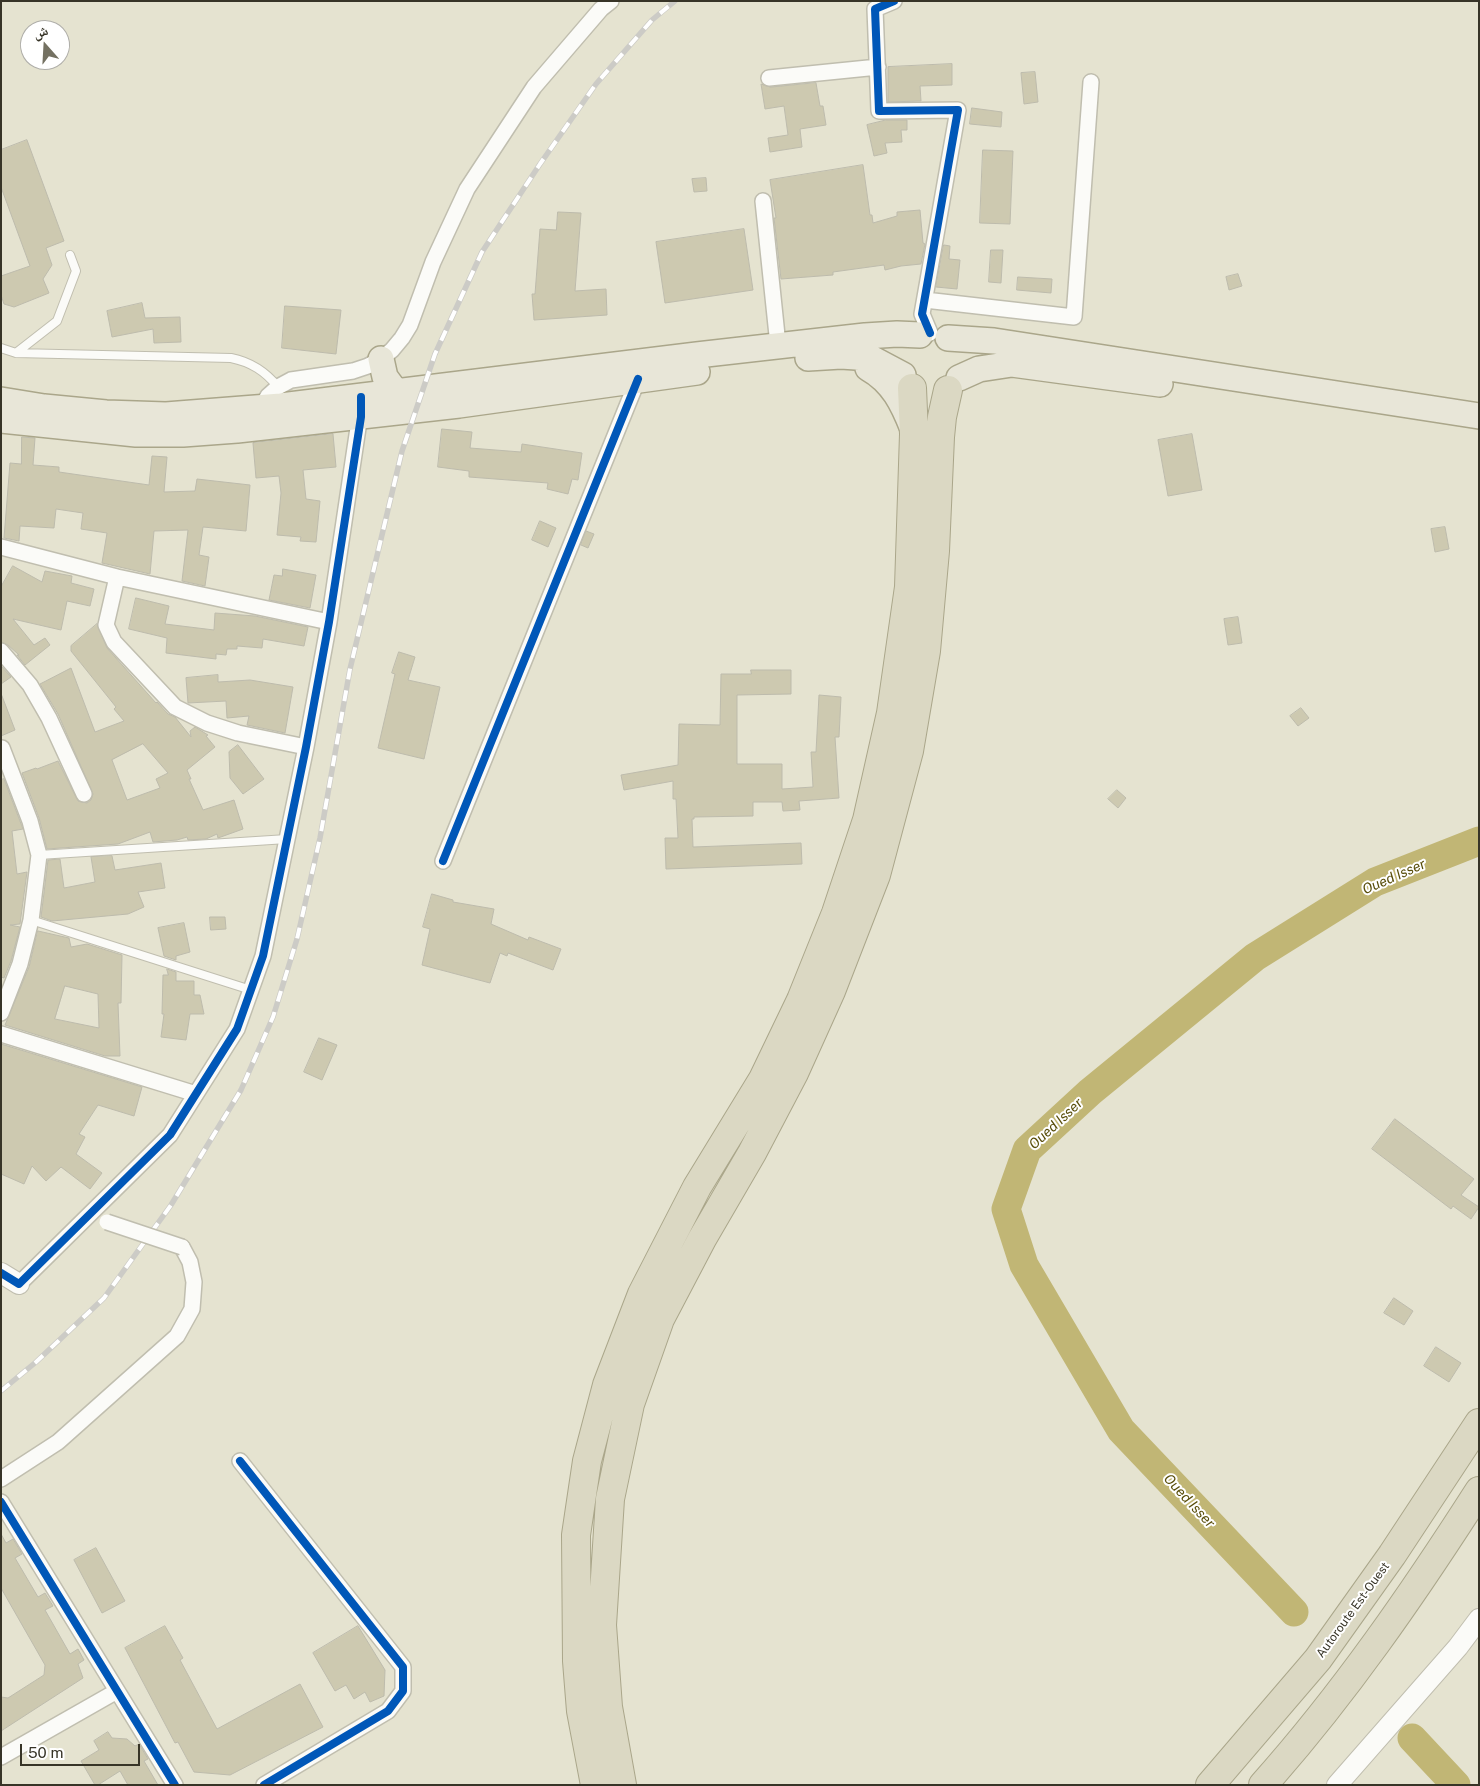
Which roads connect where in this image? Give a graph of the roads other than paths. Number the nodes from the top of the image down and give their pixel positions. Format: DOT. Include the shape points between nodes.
graph roads {
  1 [pos="610,1"];
  2 [pos="894,1"];
  3 [pos="878,67"];
  4 [pos="769,78"];
  5 [pos="1091,82"];
  6 [pos="763,201"];
  7 [pos="70,255"];
  8 [pos="924,300"];
  9 [pos="933,336"];
  10 [pos="778,345"];
  11 [pos="1,348"];
  12 [pos="16,352"];
  13 [pos="841,356"];
  14 [pos="381,359"];
  15 [pos="1023,364"];
  16 [pos="638,380"];
  17 [pos="907,381"];
  18 [pos="954,384"];
  19 [pos="278,387"];
  20 [pos="396,392"];
  21 [pos="1,400"];
  22 [pos="361,407"];
  23 [pos="260,408"];
  24 [pos="1479,416"];
  25 [pos="1,420"];
  26 [pos="1479,432"];
  27 [pos="927,435"];
  28 [pos="1,547"];
  29 [pos="118,576"];
  30 [pos="328,622"];
  31 [pos="1,651"];
  32 [pos="2,748"];
  33 [pos="306,748"];
  34 [pos="84,794"];
  35 [pos="288,839"];
  36 [pos="39,855"];
  37 [pos="443,860"];
  38 [pos="31,920"];
  39 [pos="251,990"];
  40 [pos="1,1013"];
  41 [pos="1,1034"];
  42 [pos="196,1094"];
  43 [pos="90,1214"];
  44 [pos="1,1273"];
  45 [pos="19,1284"];
  46 [pos="1479,1423"];
  47 [pos="240,1461"];
  48 [pos="1,1479"];
  49 [pos="1479,1492"];
  50 [pos="1,1502"];
  51 [pos="1479,1619"];
  52 [pos="117,1691"];
  53 [pos="608,1707"];
  54 [pos="581,1711"];
  55 [pos="1,1757"];
  56 [pos="175,1785"];
  57 [pos="264,1785"];
  58 [pos="578,1785"];
  59 [pos="595,1785"];
  60 [pos="622,1785"];
  61 [pos="641,1785"];
  62 [pos="1210,1785"];
  63 [pos="1263,1785"];
  64 [pos="1337,1785"];
  1 -- 14 [label="street" via="534,87 488,154 452,218 410,325"];
  2 -- 3 [label="street" via="875,9"];
  3 -- 4 [label="street"];
  3 -- 8 [label="street" via="879,111 958,110"];
  5 -- 8 [label="street" via="1074,317"];
  6 -- 10 [label="street"];
  7 -- 12 [label="lane" via="76,271 58,321"];
  8 -- 9 [label="street" via="922,314"];
  9 -- 10 [label="main road" via="898,334"];
  9 -- 17 [label="main road" via="912,340 906,347 901,366"];
  9 -- 18 [label="main road" via="955,344 962,360 962,369"];
  9 -- 24 [label="main road" via="994,341"];
  10 -- 20 [label="main road"];
  11 -- 12 [label="lane"];
  12 -- 19 [label="lane" via="231,358 262,370"];
  13 -- 16 [label="main road"];
  13 -- 17 [label="main road" via="871,358"];
  13 -- 27 [label="main road" via="867,367 884,380"];
  14 -- 19 [label="street" via="354,371 291,380"];
  14 -- 20 [label="main road" via="385,377"];
  15 -- 18 [label="main road" via="990,366"];
  15 -- 26 [label="main road"];
  15 -- 27 [label="main road" via="995,372 976,383"];
  16 -- 22 [label="main road"];
  16 -- 37 [label="street"];
  17 -- 18 [label="main road" via="933,395"];
  17 -- 27 [label="highway"];
  18 -- 27 [label="highway" via="942,417"];
  19 -- 23 [label="street"];
  20 -- 22 [label="main road"];
  21 -- 23 [label="main road" via="106,413 166,415"];
  22 -- 23 [label="main road"];
  22 -- 25 [label="main road" via="237,430 183,434 78,429"];
  22 -- 30 [label="street"];
  27 -- 53 [label="highway" via="935,551 926,651 909,751 876,875 831,991 794,1073 660,1319 630,1404 610,1499 602,1625"];
  27 -- 54 [label="highway" via="891,712 864,829 836,913 764,1080 697,1187 642,1294 604,1394 587,1461 576,1535 577,1661"];
  28 -- 29 [label="street"];
  29 -- 30 [label="street"];
  29 -- 33 [label="street" via="106,625 114,642 175,707 207,723 238,733"];
  30 -- 33 [label="street"];
  31 -- 34 [label="street" via="30,685"];
  32 -- 36 [label="street" via="30,821"];
  33 -- 35 [label="street"];
  35 -- 36 [label="lane"];
  35 -- 39 [label="street" via="264,956"];
  36 -- 38 [label="street"];
  38 -- 39 [label="lane"];
  38 -- 40 [label="street" via="20,964"];
  39 -- 42 [label="street" via="237,1029"];
  41 -- 42 [label="street"];
  42 -- 43 [label="street" via="170,1135"];
  43 -- 45 [label="street"];
  43 -- 48 [label="street, bridge" via="182,1248 190,1262 194,1282 192,1309 177,1336 58,1442"];
  44 -- 45 [label="street"];
  46 -- 62 [label="highway, Autoroute Est-Ouest" via="1392,1555 1318,1659"];
  47 -- 57 [label="street" via="403,1667 403,1691 388,1711"];
  49 -- 63 [label="highway" via="1368,1654"];
  50 -- 52 [label="street"];
  51 -- 64 [label="street"];
  52 -- 55 [label="street"];
  52 -- 56 [label="street"];
  53 -- 60 [label="highway"];
  53 -- 61 [label="highway"];
  54 -- 58 [label="highway"];
  54 -- 59 [label="highway"];
}
